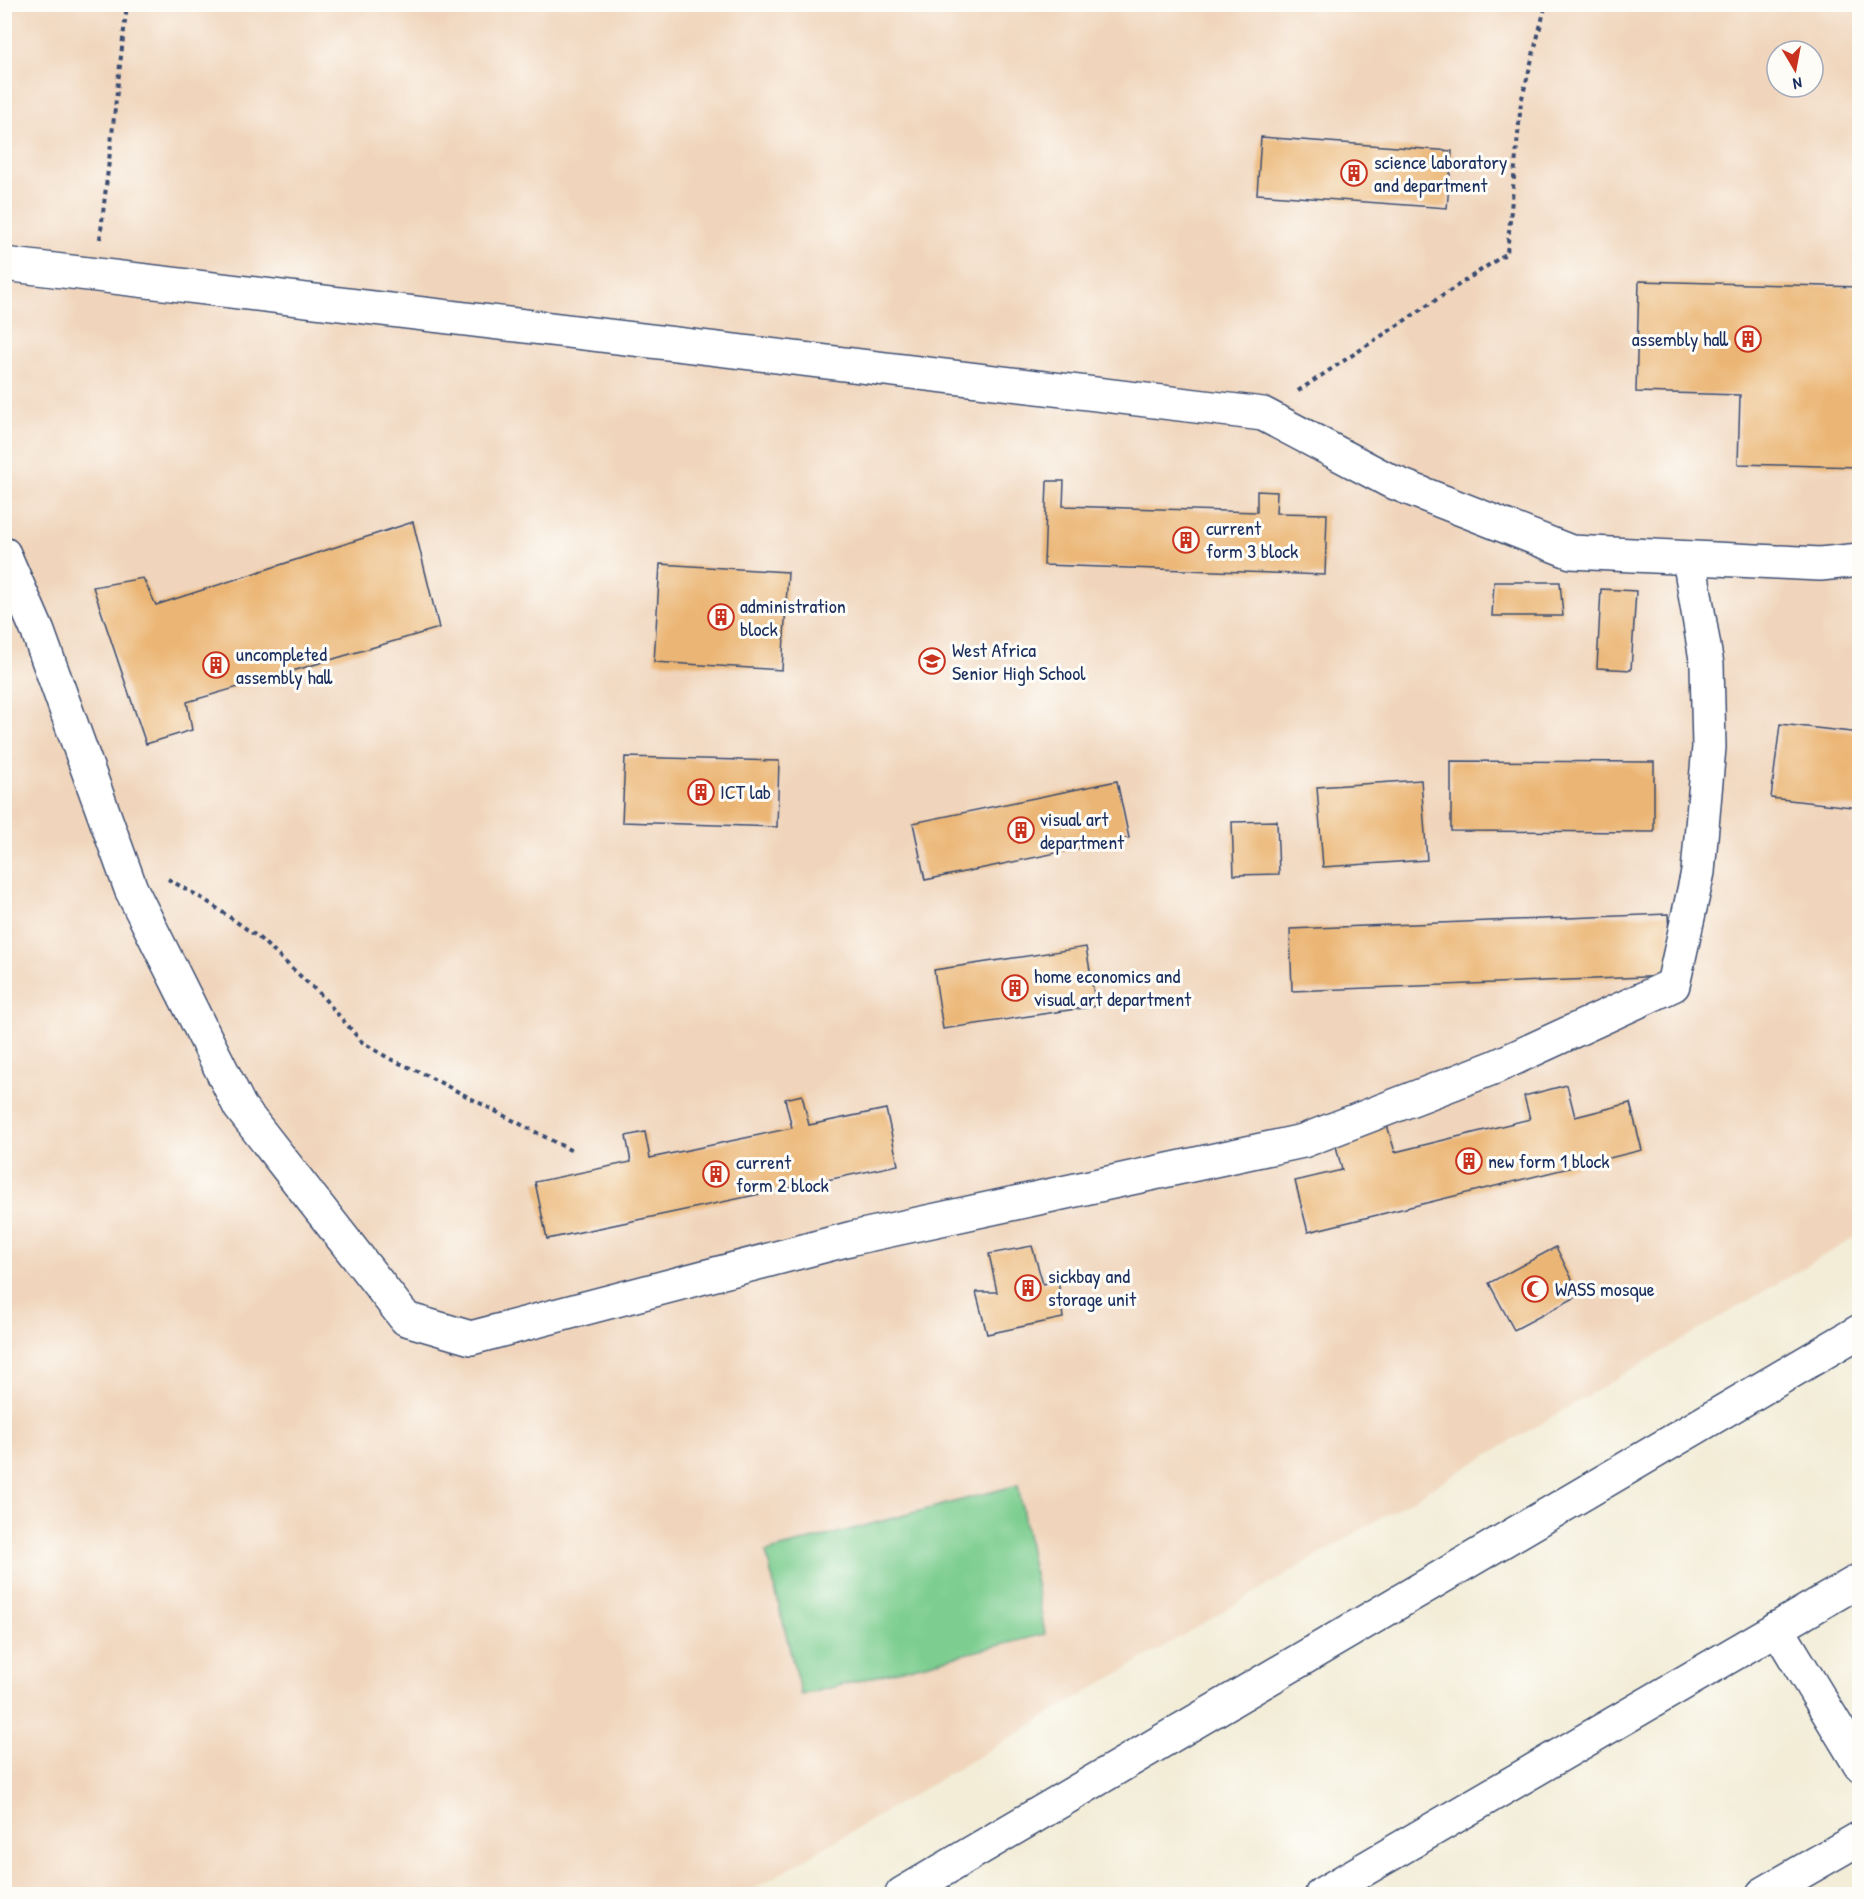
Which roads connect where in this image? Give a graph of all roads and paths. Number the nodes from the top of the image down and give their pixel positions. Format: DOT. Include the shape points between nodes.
graph roads {
  1 [pos="127,4"];
  2 [pos="1546,4"];
  3 [pos="4,264"];
  4 [pos="96,274"];
  5 [pos="1263,414"];
  6 [pos="4,554"];
  7 [pos="1689,558"];
  8 [pos="1860,560"];
  9 [pos="119,855"];
  10 [pos="574,1152"];
  11 [pos="1860,1331"];
  12 [pos="1860,1580"];
  13 [pos="1777,1628"];
  14 [pos="1860,1765"];
  15 [pos="1860,1838"];
  16 [pos="902,1894"];
  17 [pos="1322,1894"];
  18 [pos="1763,1894"];
  1 -- 4 [label="path"];
  2 -- 5 [label="path" via="1521,102 1507,253"];
  3 -- 4 [label="street"];
  4 -- 5 [label="street"];
  5 -- 7 [label="street" via="1390,482 1571,552"];
  6 -- 9 [label="street" via="38,632"];
  7 -- 8 [label="street" via="1820,564"];
  7 -- 9 [label="street" via="1707,664 1709,747 1698,872 1673,985 1495,1067 1303,1141 854,1238 471,1338 406,1319 240,1107 131,889"];
  9 -- 10 [label="path" via="205,900 258,937 321,995 362,1042"];
  11 -- 16 [label="street"];
  12 -- 13 [label="street"];
  13 -- 14 [label="street"];
  13 -- 17 [label="street"];
  15 -- 18 [label="street"];
}
